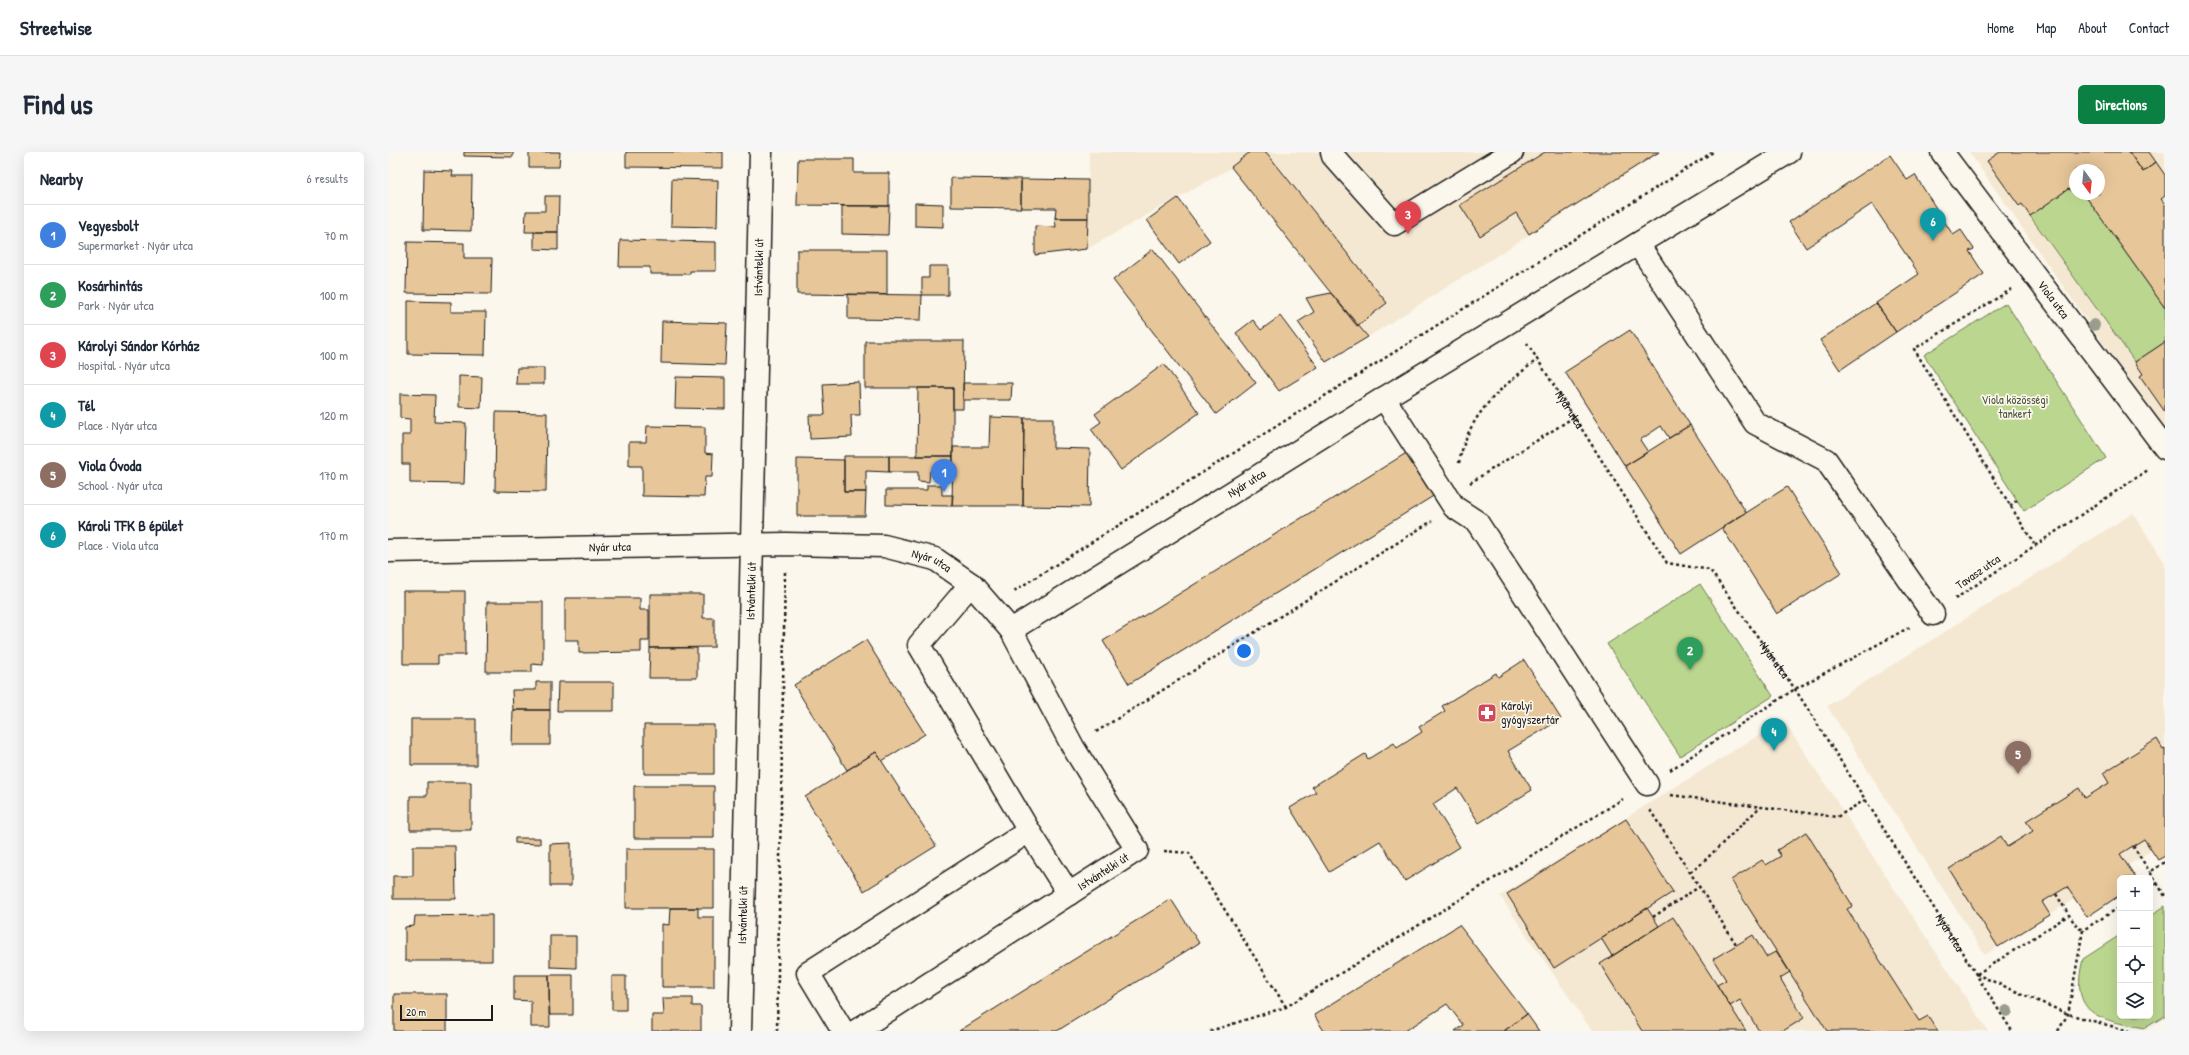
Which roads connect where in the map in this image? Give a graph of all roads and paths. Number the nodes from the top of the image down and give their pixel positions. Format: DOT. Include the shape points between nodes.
graph roads {
  1 [pos="761,152"];
  2 [pos="1332,152"];
  3 [pos="1512,152"];
  4 [pos="1713,152"];
  5 [pos="1789,152"];
  6 [pos="1942,152"];
  7 [pos="1638,244"];
  8 [pos="2034,275"];
  9 [pos="1512,321"];
  10 [pos="1537,360"];
  11 [pos="1384,398"];
  12 [pos="1574,417"];
  13 [pos="2165,448"];
  14 [pos="2152,467"];
  15 [pos="1453,499"];
  16 [pos="2017,500"];
  17 [pos="2010,506"];
  18 [pos="786,544"];
  19 [pos="2034,544"];
  20 [pos="751,546"];
  21 [pos="388,551"];
  22 [pos="971,584"];
  23 [pos="990,606"];
  24 [pos="1933,614"];
  25 [pos="1012,630"];
  26 [pos="1795,689"];
  27 [pos="1073,747"];
  28 [pos="1642,787"];
  29 [pos="1668,794"];
  30 [pos="1865,800"];
  31 [pos="1761,806"];
  32 [pos="1029,831"];
  33 [pos="2133,846"];
  34 [pos="1137,850"];
  35 [pos="2165,862"];
  36 [pos="1690,872"];
  37 [pos="2150,872"];
  38 [pos="2157,883"];
  39 [pos="2153,886"];
  40 [pos="1700,887"];
  41 [pos="1070,894"];
  42 [pos="2056,894"];
  43 [pos="2165,896"];
  44 [pos="2117,909"];
  45 [pos="2069,915"];
  46 [pos="1653,917"];
  47 [pos="2083,930"];
  48 [pos="1736,944"];
  49 [pos="1976,974"];
  50 [pos="1286,1007"];
  51 [pos="2068,1014"];
  52 [pos="740,1031"];
  53 [pos="777,1031"];
  54 [pos="843,1031"];
  55 [pos="856,1031"];
  56 [pos="1210,1031"];
  57 [pos="2012,1031"];
  58 [pos="2058,1031"];
  59 [pos="2129,1031"];
  1 -- 20 [label="street, Istvántelki út" via="757,418"];
  2 -- 3 [label="street" via="1394,224"];
  4 -- 23 [label="path"];
  5 -- 7 [label="street, Nyár utca"];
  6 -- 8 [label="street, Viola utca"];
  7 -- 9 [label="street, Nyár utca"];
  7 -- 24 [label="street" via="1755,423 1826,460"];
  8 -- 13 [label="street, Viola utca"];
  8 -- 17 [label="path" via="1914,349"];
  9 -- 10 [label="path, Nyár utca"];
  9 -- 11 [label="street, Nyár utca"];
  10 -- 12 [label="path, Nyár utca"];
  10 -- 15 [label="path" via="1500,389 1484,406 1470,427 1462,446"];
  11 -- 15 [label="street"];
  11 -- 25 [label="street, Nyár utca"];
  12 -- 15 [label="path"];
  12 -- 26 [label="path, Nyár utca" via="1667,563 1710,570"];
  14 -- 19 [label="path, Tavasz utca"];
  15 -- 27 [label="path"];
  15 -- 28 [label="street" via="1477,522"];
  16 -- 17 [label="path"];
  17 -- 19 [label="path"];
  18 -- 20 [label="street, Nyár utca"];
  18 -- 22 [label="street, Nyár utca" via="884,546 935,559"];
  18 -- 53 [label="path"];
  19 -- 24 [label="path, Tavasz utca"];
  20 -- 21 [label="street, Nyár utca"];
  20 -- 52 [label="street, Istvántelki út"];
  22 -- 23 [label="street, Nyár utca"];
  22 -- 32 [label="street" via="919,645"];
  23 -- 25 [label="street, Nyár utca"];
  24 -- 26 [label="path, Tavasz utca"];
  25 -- 27 [label="street, Istvántelki út"];
  26 -- 28 [label="path, Tavasz utca"];
  26 -- 30 [label="path, Nyár utca"];
  27 -- 34 [label="street, Istvántelki út"];
  28 -- 36 [label="path"];
  28 -- 50 [label="path, Tavasz utca"];
  29 -- 31 [label="path"];
  30 -- 31 [label="path" via="1837,817"];
  30 -- 49 [label="path, Nyár utca"];
  31 -- 36 [label="path"];
  32 -- 41 [label="street"];
  32 -- 54 [label="street" via="808,973"];
  33 -- 37 [label="path"];
  34 -- 41 [label="street, Istvántelki út"];
  34 -- 50 [label="path" via="1190,853"];
  35 -- 37 [label="path"];
  36 -- 40 [label="path"];
  37 -- 38 [label="path"];
  38 -- 39 [label="path"];
  38 -- 43 [label="path"];
  40 -- 46 [label="path"];
  40 -- 48 [label="path"];
  41 -- 55 [label="street, Istvántelki út"];
  42 -- 45 [label="path"];
  44 -- 47 [label="path"];
  45 -- 47 [label="path" via="2077,927"];
  45 -- 49 [label="path"];
  47 -- 51 [label="path"];
  49 -- 51 [label="path"];
  49 -- 57 [label="path, Nyár utca"];
  50 -- 56 [label="path, Tavasz utca"];
  51 -- 58 [label="path"];
  51 -- 59 [label="path"];
}
